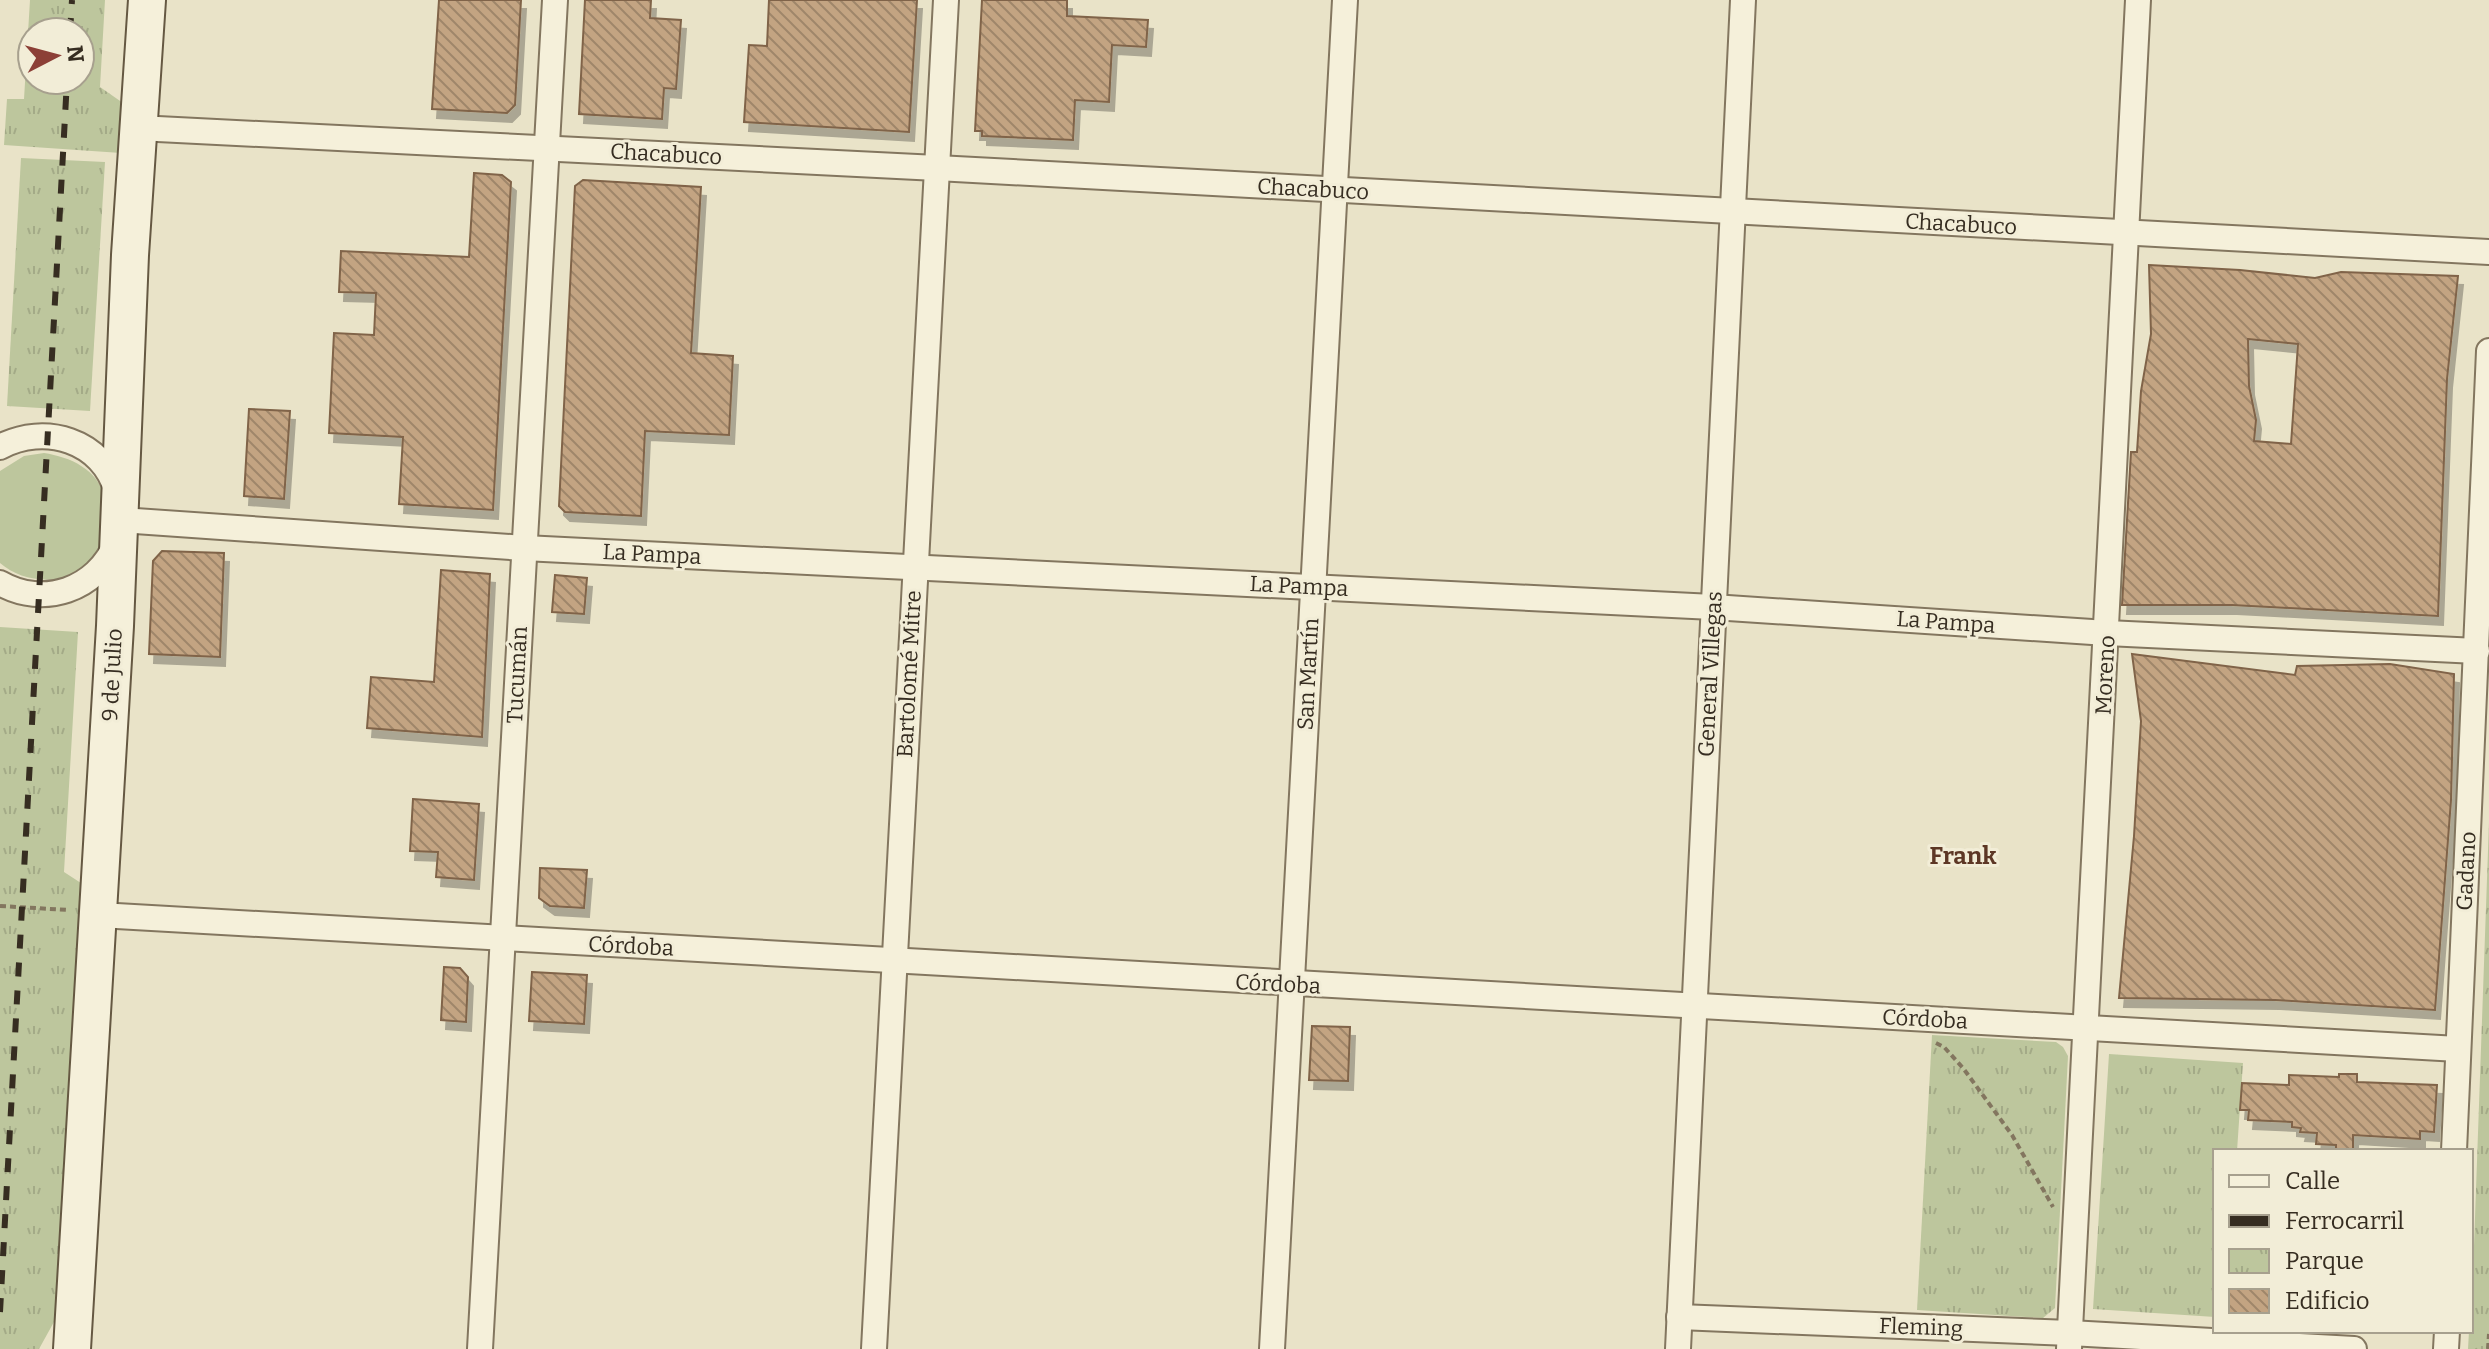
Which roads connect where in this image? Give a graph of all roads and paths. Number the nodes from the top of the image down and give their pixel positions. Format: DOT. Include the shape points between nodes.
graph roads {
  1 [pos="147,0"];
  2 [pos="555,0"];
  3 [pos="946,0"];
  4 [pos="1345,0"];
  5 [pos="1743,0"];
  6 [pos="2138,0"];
  7 [pos="138,128"];
  8 [pos="547,147"];
  9 [pos="937,168"];
  10 [pos="1333,191"];
  11 [pos="1734,211"];
  12 [pos="2126,233"];
  13 [pos="2489,252"];
  14 [pos="2489,351"];
  15 [pos="0,447"];
  16 [pos="121,520"];
  17 [pos="524,548"];
  18 [pos="915,566"];
  19 [pos="0,583"];
  20 [pos="1313,587"];
  21 [pos="1713,607"];
  22 [pos="2107,633"];
  23 [pos="2477,651"];
  24 [pos="0,906"];
  25 [pos="86,912"];
  26 [pos="503,939"];
  27 [pos="894,960"];
  28 [pos="1290,984"];
  29 [pos="1695,1006"];
  30 [pos="2087,1029"];
  31 [pos="1931,1041"];
  32 [pos="2458,1049"];
  33 [pos="2454,1149"];
  34 [pos="2055,1213"];
  35 [pos="1679,1317"];
  36 [pos="2489,1334"];
  37 [pos="2069,1341"];
  38 [pos="72,1349"];
  39 [pos="480,1349"];
  40 [pos="874,1349"];
  41 [pos="1272,1349"];
  42 [pos="1678,1349"];
  43 [pos="2354,1349"];
  44 [pos="2488,1349"];
  1 -- 7 [label="main road, 9 de Julio"];
  2 -- 8 [label="street, Tucumán"];
  3 -- 9 [label="street, Bartolomé Mitre"];
  4 -- 10 [label="street, San Martín"];
  5 -- 11 [label="street, General Villegas"];
  6 -- 12 [label="street, Moreno"];
  7 -- 8 [label="street, Chacabuco"];
  7 -- 16 [label="main road, 9 de Julio"];
  8 -- 9 [label="street, Chacabuco"];
  8 -- 17 [label="street, Tucumán"];
  9 -- 10 [label="street, Chacabuco"];
  9 -- 18 [label="street, Bartolomé Mitre"];
  10 -- 11 [label="street, Chacabuco"];
  10 -- 20 [label="street, San Martín"];
  11 -- 12 [label="street, Chacabuco"];
  11 -- 21 [label="street, General Villegas"];
  12 -- 13 [label="street, Chacabuco"];
  12 -- 22 [label="street, Moreno"];
  14 -- 23 [label="street, Gadano"];
  15 -- 16 [label="street" via="48,435 81,445 116,485"];
  16 -- 17 [label="street, La Pampa"];
  16 -- 19 [label="street" via="112,554 74,588 40,595"];
  16 -- 25 [label="main road, 9 de Julio"];
  17 -- 18 [label="street, La Pampa"];
  17 -- 26 [label="street, Tucumán"];
  18 -- 20 [label="street, La Pampa"];
  18 -- 27 [label="street, Bartolomé Mitre"];
  20 -- 21 [label="street, La Pampa"];
  20 -- 28 [label="street, San Martín"];
  21 -- 22 [label="street, La Pampa"];
  21 -- 29 [label="street, General Villegas"];
  22 -- 23 [label="street, La Pampa"];
  22 -- 30 [label="street, Moreno"];
  23 -- 32 [label="street, Gadano"];
  24 -- 25 [label="path"];
  25 -- 26 [label="street, Córdoba"];
  25 -- 38 [label="main road, 9 de Julio"];
  26 -- 27 [label="street, Córdoba"];
  26 -- 39 [label="street, Tucumán"];
  27 -- 28 [label="street, Córdoba"];
  27 -- 40 [label="street, Bartolomé Mitre"];
  28 -- 29 [label="street, Córdoba"];
  28 -- 41 [label="street, San Martín"];
  29 -- 30 [label="street, Córdoba"];
  29 -- 35 [label="street, General Villegas"];
  30 -- 32 [label="street, Córdoba"];
  30 -- 37 [label="street, Moreno"];
  31 -- 34 [label="path" via="1963,1068 2012,1135"];
  32 -- 33 [label="street, Gadano"];
  35 -- 37 [label="street, Fleming"];
  35 -- 42 [label="street, General Villegas"];
  36 -- 44 [label="path"];
  37 -- 43 [label="street, Fleming"];
}
